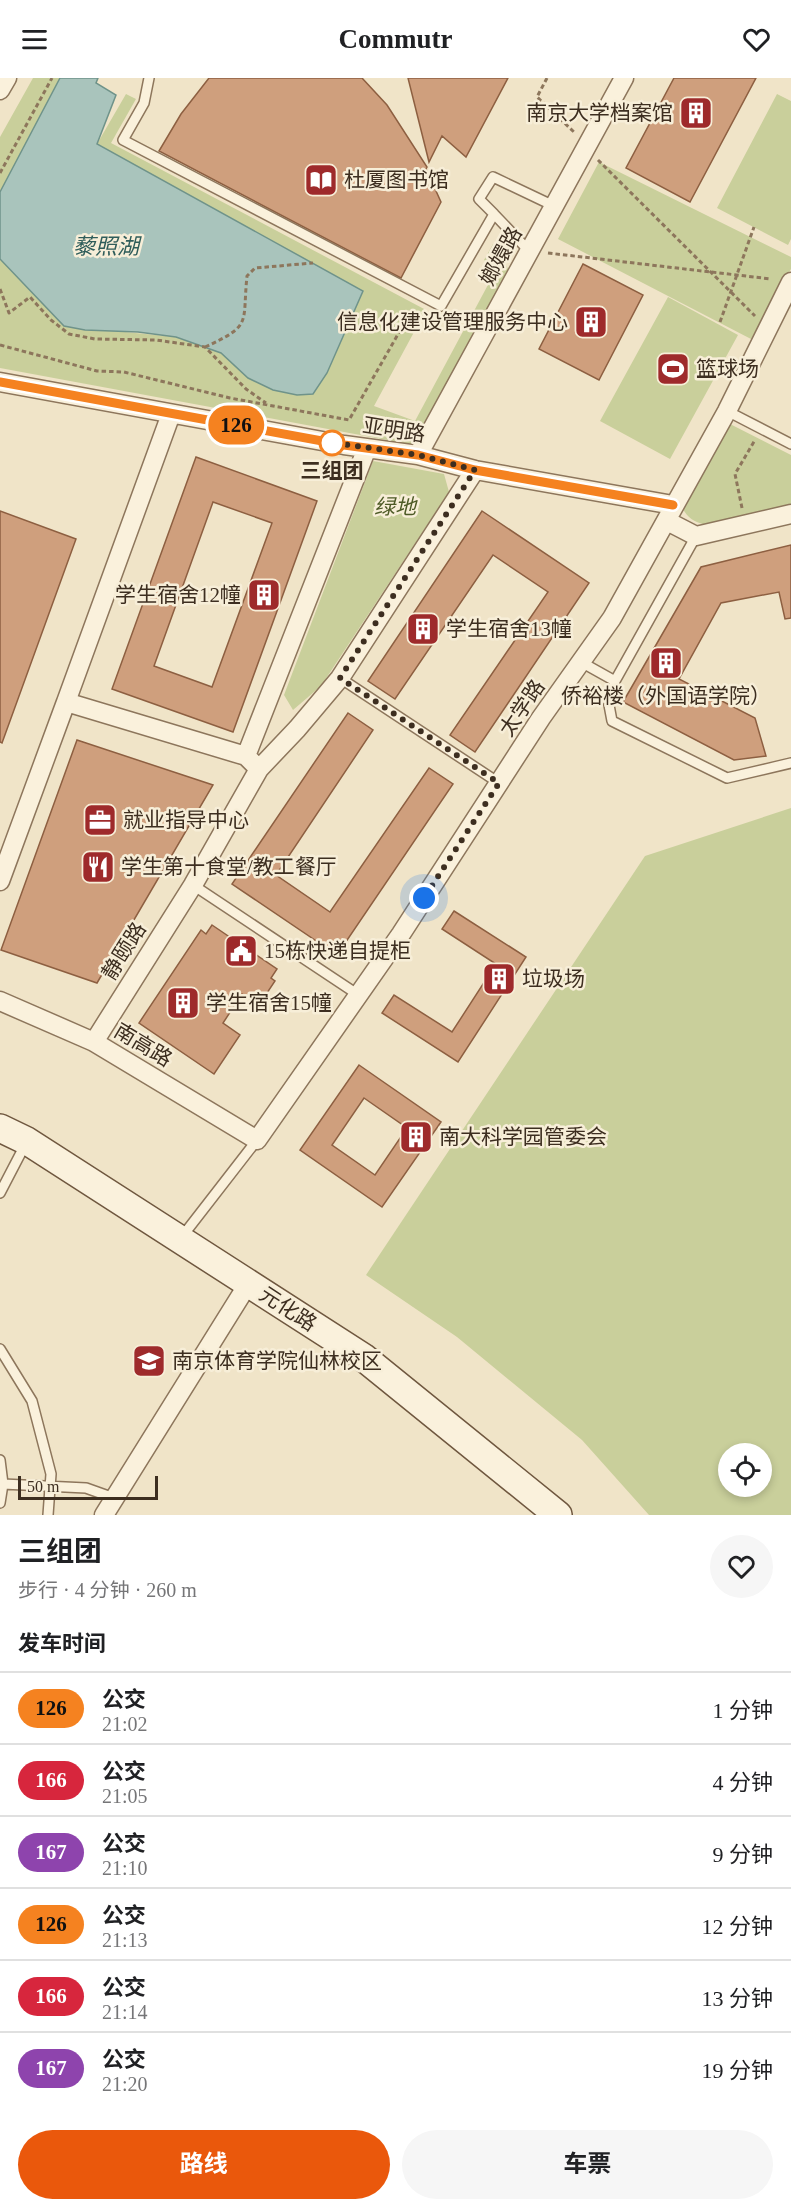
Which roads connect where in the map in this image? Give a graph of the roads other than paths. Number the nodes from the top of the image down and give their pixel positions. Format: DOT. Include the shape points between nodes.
graph roads {
  1 [pos="7,78"];
  2 [pos="149,78"];
  3 [pos="624,78"];
  4 [pos="0,90"];
  5 [pos="554,206"];
  6 [pos="494,214"];
  7 [pos="529,251"];
  8 [pos="786,281"];
  9 [pos="0,382"];
  10 [pos="727,411"];
  11 [pos="171,414"];
  12 [pos="791,444"];
  13 [pos="367,448"];
  14 [pos="418,455"];
  15 [pos="475,470"];
  16 [pos="670,513"];
  17 [pos="791,514"];
  18 [pos="696,536"];
  19 [pos="581,662"];
  20 [pos="340,678"];
  21 [pos="615,681"];
  22 [pos="66,702"];
  23 [pos="246,756"];
  24 [pos="791,763"];
  25 [pos="259,769"];
  26 [pos="499,783"];
  27 [pos="0,881"];
  28 [pos="193,885"];
  29 [pos="357,994"];
  30 [pos="0,1001"];
  31 [pos="94,1042"];
  32 [pos="0,1128"];
  33 [pos="257,1140"];
  34 [pos="27,1141"];
  35 [pos="0,1193"];
  36 [pos="179,1240"];
  37 [pos="248,1284"];
  38 [pos="0,1349"];
  39 [pos="0,1460"];
  40 [pos="3,1484"];
  41 [pos="50,1487"];
  42 [pos="114,1498"];
  43 [pos="0,1503"];
  44 [pos="48,1515"];
  45 [pos="104,1515"];
  46 [pos="558,1515"];
  1 -- 4 [label="street"];
  2 -- 6 [label="lane" via="144,103 123,140 441,306"];
  3 -- 5 [label="street, 嫏嬛路"];
  5 -- 6 [label="lane" via="493,177 479,199"];
  5 -- 7 [label="street, 嫏嬛路"];
  6 -- 7 [label="lane"];
  7 -- 14 [label="street, 嫏嬛路"];
  8 -- 10 [label="street, 太学路"];
  9 -- 11 [label="street, 亚明路"];
  10 -- 12 [label="lane"];
  10 -- 16 [label="street, 太学路"];
  11 -- 13 [label="street, 亚明路"];
  11 -- 22 [label="street"];
  13 -- 14 [label="street, 亚明路"];
  13 -- 23 [label="street"];
  14 -- 15 [label="street, 亚明路"];
  15 -- 16 [label="street, 亚明路"];
  15 -- 20 [label="street, 静颐路"];
  16 -- 18 [label="street, 亚明路"];
  16 -- 19 [label="street, 太学路" via="612,618"];
  17 -- 18 [label="street"];
  18 -- 21 [label="lane"];
  19 -- 21 [label="lane"];
  19 -- 26 [label="street, 太学路"];
  20 -- 25 [label="street, 静颐路"];
  20 -- 26 [label="lane"];
  21 -- 24 [label="lane" via="609,705 612,721 727,778"];
  22 -- 23 [label="street"];
  22 -- 27 [label="street"];
  23 -- 25 [label="street"];
  25 -- 28 [label="street, 静颐路"];
  26 -- 29 [label="street, 太学路" via="401,934"];
  28 -- 29 [label="lane"];
  28 -- 31 [label="street, 静颐路"];
  29 -- 33 [label="street, 太学路"];
  30 -- 31 [label="street, 南高路"];
  31 -- 33 [label="street, 南高路"];
  32 -- 34 [label="street, 元化路"];
  33 -- 36 [label="lane"];
  34 -- 35 [label="lane"];
  34 -- 36 [label="street, 元化路"];
  36 -- 37 [label="street, 元化路"];
  37 -- 42 [label="street"];
  37 -- 46 [label="street, 元化路" via="363,1357"];
  38 -- 41 [label="lane" via="32,1401 51,1474"];
  39 -- 40 [label="lane"];
  40 -- 41 [label="lane"];
  40 -- 43 [label="lane"];
  41 -- 42 [label="lane" via="87,1488"];
  41 -- 44 [label="lane"];
  42 -- 45 [label="street"];
}
